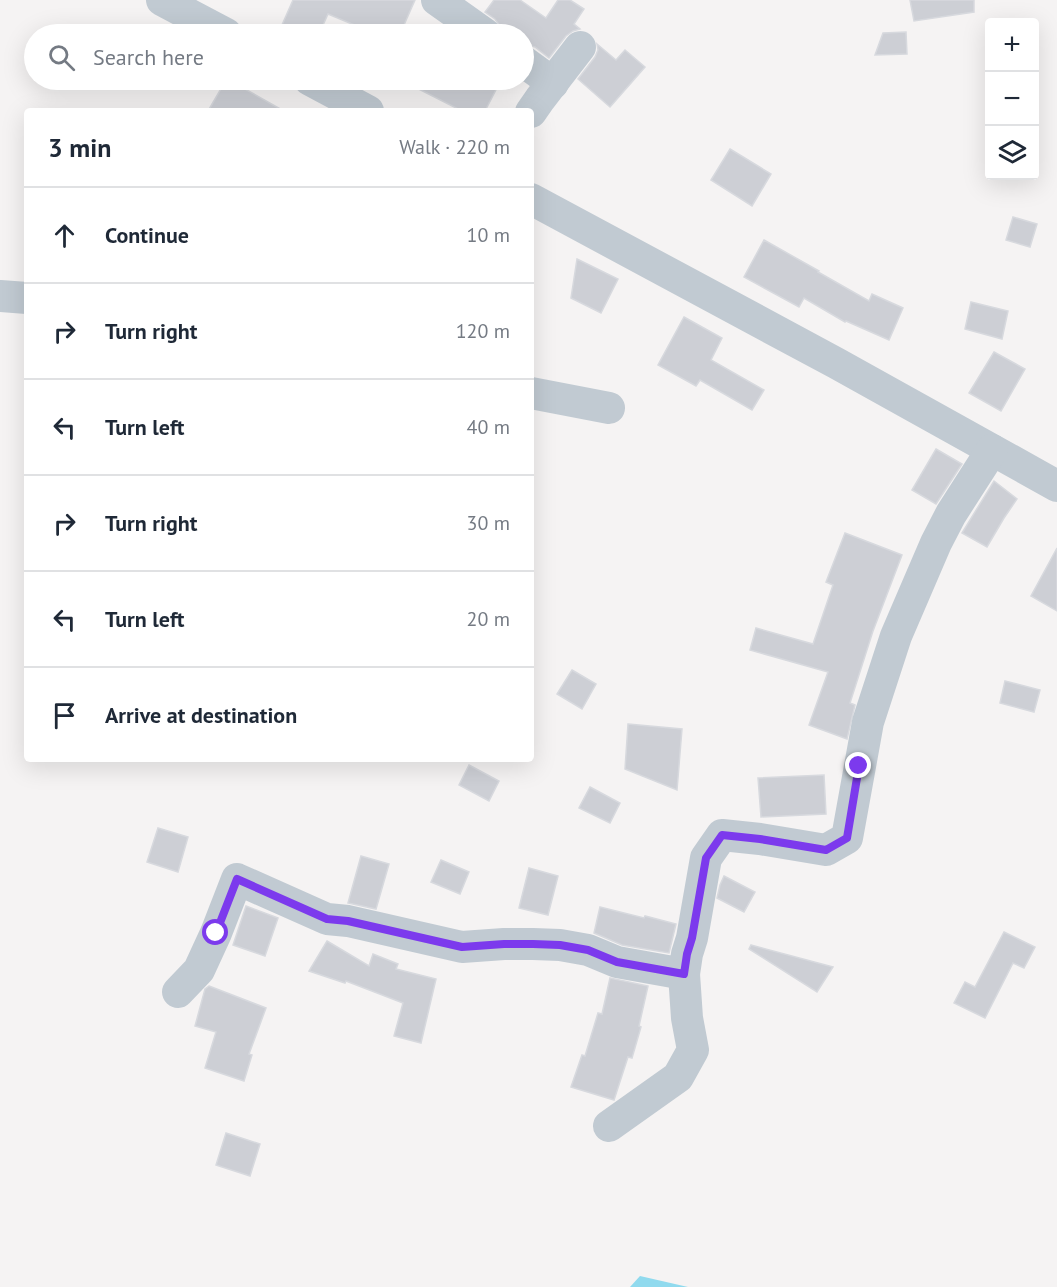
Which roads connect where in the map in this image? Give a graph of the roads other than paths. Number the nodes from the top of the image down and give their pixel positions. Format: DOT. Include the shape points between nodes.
graph roads {
  1 [pos="162,0"];
  2 [pos="437,0"];
  3 [pos="207,24"];
  4 [pos="471,24"];
  5 [pos="580,47"];
  6 [pos="534,69"];
  7 [pos="553,82"];
  8 [pos="329,90"];
  9 [pos="362,108"];
  10 [pos="534,108"];
  11 [pos="534,201"];
  12 [pos="0,296"];
  13 [pos="24,298"];
  14 [pos="534,394"];
  15 [pos="609,408"];
  16 [pos="992,450"];
  17 [pos="1057,486"];
  18 [pos="684,974"];
  19 [pos="178,992"];
  20 [pos="609,1126"];
  1 -- 3 [label="street"];
  2 -- 4 [label="street"];
  5 -- 7 [label="street"];
  6 -- 7 [label="street"];
  7 -- 10 [label="street"];
  8 -- 9 [label="street"];
  11 -- 16 [label="street"];
  12 -- 13 [label="street"];
  14 -- 15 [label="street"];
  16 -- 17 [label="street"];
  16 -- 18 [label="street" via="936,543 896,636 868,722 847,838 826,850 722,835 706,858"];
  18 -- 19 [label="street" via="617,962 588,950 560,945 462,947 327,919 237,879 199,970"];
  18 -- 20 [label="street" via="693,1050 678,1077"];
}
